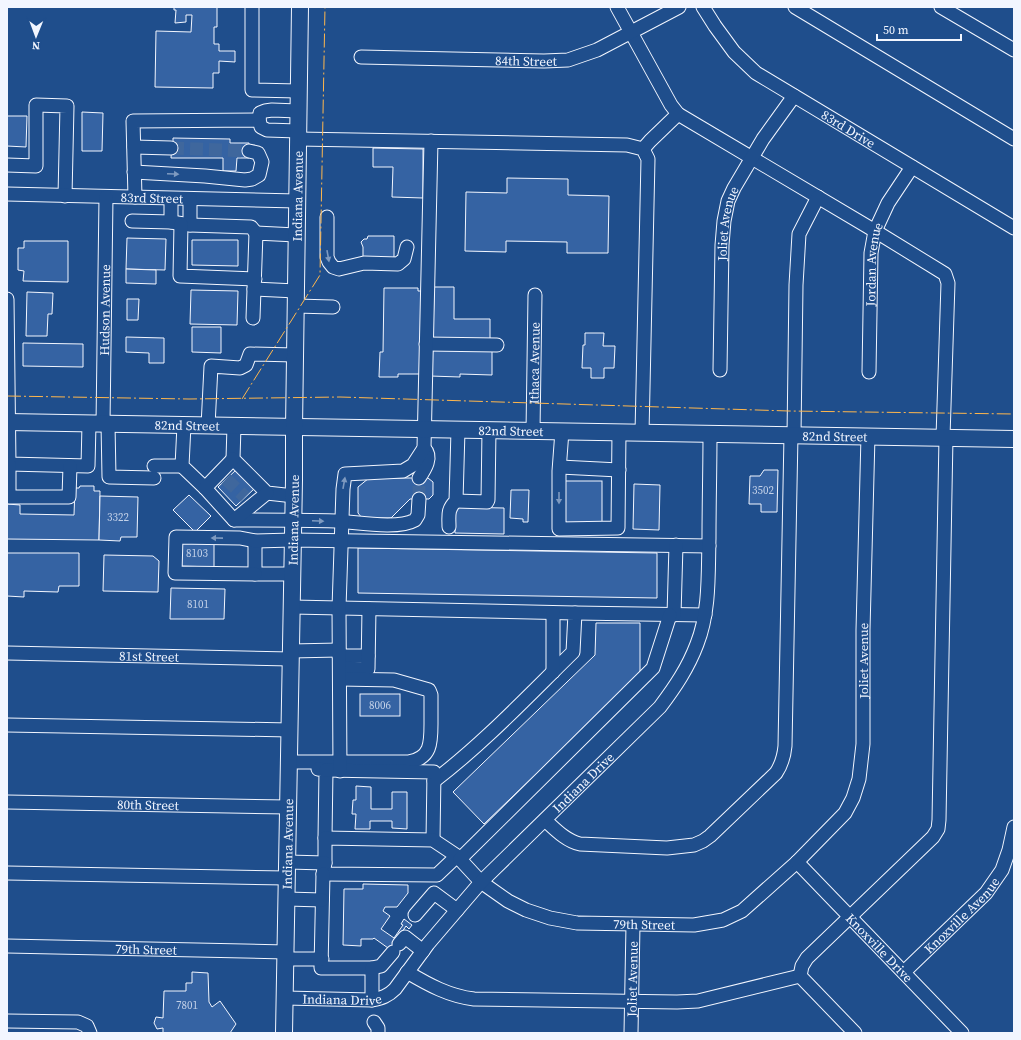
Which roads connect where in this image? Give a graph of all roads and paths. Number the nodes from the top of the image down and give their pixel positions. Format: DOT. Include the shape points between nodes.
graph roads {
  1 [pos="252,7"];
  2 [pos="300,7"];
  3 [pos="617,7"];
  4 [pos="679,7"];
  5 [pos="703,7"];
  6 [pos="795,7"];
  7 [pos="941,7"];
  8 [pos="631,32"];
  9 [pos="1014,50"];
  10 [pos="361,57"];
  11 [pos="298,91"];
  12 [pos="794,96"];
  13 [pos="298,111"];
  14 [pos="678,114"];
  15 [pos="259,120"];
  16 [pos="298,135"];
  17 [pos="1014,139"];
  18 [pos="431,141"];
  19 [pos="134,147"];
  20 [pos="171,148"];
  21 [pos="643,149"];
  22 [pos="249,150"];
  23 [pos="752,157"];
  24 [pos="7,165"];
  25 [pos="912,167"];
  26 [pos="134,172"];
  27 [pos="7,194"];
  28 [pos="66,196"];
  29 [pos="106,197"];
  30 [pos="135,197"];
  31 [pos="818,197"];
  32 [pos="172,199"];
  33 [pos="190,199"];
  34 [pos="297,201"];
  35 [pos="327,217"];
  36 [pos="132,221"];
  37 [pos="181,224"];
  38 [pos="1014,228"];
  39 [pos="875,231"];
  40 [pos="256,234"];
  41 [pos="296,235"];
  42 [pos="407,247"];
  43 [pos="339,269"];
  44 [pos="356,272"];
  45 [pos="254,284"];
  46 [pos="296,290"];
  47 [pos="535,295"];
  48 [pos="7,299"];
  49 [pos="296,306"];
  50 [pos="333,307"];
  51 [pos="253,318"];
  52 [pos="426,344"];
  53 [pos="497,345"];
  54 [pos="295,355"];
  55 [pos="720,370"];
  56 [pos="869,372"];
  57 [pos="8,422"];
  58 [pos="100,424"];
  59 [pos="184,425"];
  60 [pos="208,426"];
  61 [pos="234,426"];
  62 [pos="294,427"];
  63 [pos="424,429"];
  64 [pos="458,430"];
  65 [pos="489,430"];
  66 [pos="533,431"];
  67 [pos="562,431"];
  68 [pos="619,432"];
  69 [pos="642,433"];
  70 [pos="710,434"];
  71 [pos="793,435"];
  72 [pos="868,436"];
  73 [pos="944,437"];
  74 [pos="1014,438"];
  75 [pos="424,448"];
  76 [pos="234,459"];
  77 [pos="8,464"];
  78 [pos="70,466"];
  79 [pos="182,466"];
  80 [pos="560,468"];
  81 [pos="619,470"];
  82 [pos="419,478"];
  83 [pos="205,488"];
  84 [pos="267,494"];
  85 [pos="294,496"];
  86 [pos="419,499"];
  87 [pos="456,501"];
  88 [pos="234,520"];
  89 [pos="294,520"];
  90 [pos="342,522"];
  91 [pos="449,527"];
  92 [pos="293,540"];
  93 [pos="255,541"];
  94 [pos="341,541"];
  95 [pos="676,545"];
  96 [pos="709,546"];
  97 [pos="255,574"];
  98 [pos="293,574"];
  99 [pos="292,607"];
  100 [pos="339,608"];
  101 [pos="369,609"];
  102 [pos="553,613"];
  103 [pos="575,613"];
  104 [pos="672,615"];
  105 [pos="704,615"];
  106 [pos="7,653"];
  107 [pos="291,655"];
  108 [pos="340,663"];
  109 [pos="553,672"];
  110 [pos="7,725"];
  111 [pos="290,730"];
  112 [pos="289,764"];
  113 [pos="340,766"];
  114 [pos="326,770"];
  115 [pos="434,781"];
  116 [pos="7,802"];
  117 [pos="289,807"];
  118 [pos="545,820"];
  119 [pos="1014,827"];
  120 [pos="325,838"];
  121 [pos="433,840"];
  122 [pos="458,858"];
  123 [pos="288,862"];
  124 [pos="797,862"];
  125 [pos="324,868"];
  126 [pos="7,873"];
  127 [pos="287,878"];
  128 [pos="481,882"];
  129 [pos="287,900"];
  130 [pos="322,900"];
  131 [pos="457,910"];
  132 [pos="415,915"];
  133 [pos="851,917"];
  134 [pos="633,925"];
  135 [pos="7,946"];
  136 [pos="423,951"];
  137 [pos="286,955"];
  138 [pos="322,959"];
  139 [pos="372,968"];
  140 [pos="407,972"];
  141 [pos="904,972"];
  142 [pos="800,976"];
  143 [pos="285,998"];
  144 [pos="372,1000"];
  145 [pos="632,1001"];
  146 [pos="7,1020"];
  147 [pos="90,1033"];
  148 [pos="284,1033"];
  149 [pos="631,1033"];
  150 [pos="855,1033"];
  151 [pos="962,1033"];
  1 -- 11 [label="street" via="252,90"];
  2 -- 11 [label="main road, Indiana Avenue"];
  3 -- 8 [label="street"];
  4 -- 8 [label="street, 84th Street"];
  5 -- 12 [label="street, 83rd Drive" via="734,52 756,73"];
  6 -- 17 [label="street"];
  7 -- 9 [label="street"];
  8 -- 10 [label="street, 84th Street" via="597,50 568,60"];
  8 -- 14 [label="street"];
  11 -- 13 [label="main road, Indiana Avenue"];
  12 -- 23 [label="street, Joliet Avenue"];
  12 -- 25 [label="street, 83rd Drive"];
  13 -- 15 [label="street" via="265,111 260,114"];
  13 -- 16 [label="main road, Indiana Avenue"];
  14 -- 21 [label="street"];
  14 -- 23 [label="street"];
  15 -- 16 [label="street" via="261,127 267,130"];
  15 -- 19 [label="street" via="133,121"];
  16 -- 18 [label="street"];
  16 -- 34 [label="main road, Indiana Avenue"];
  18 -- 21 [label="street" via="627,145"];
  18 -- 52 [label="street"];
  19 -- 20 [label="street"];
  19 -- 26 [label="street"];
  21 -- 69 [label="street" via="648,159"];
  26 -- 22 [label="street, one-way" via="252,179 259,175 262,162 258,152"];
  23 -- 31 [label="street"];
  23 -- 55 [label="street, Joliet Avenue" via="728,201 724,221"];
  24 -- 28 [label="street" via="36,166 36,106 67,106"];
  25 -- 38 [label="street, 83rd Drive"];
  25 -- 39 [label="street, Jordan Avenue" via="888,203"];
  26 -- 30 [label="street"];
  27 -- 28 [label="street, 83rd Street"];
  28 -- 29 [label="street, 83rd Street"];
  29 -- 30 [label="street, 83rd Street"];
  29 -- 58 [label="street, Hudson Avenue"];
  30 -- 32 [label="street, 83rd Street"];
  31 -- 39 [label="street"];
  31 -- 71 [label="street" via="799,234"];
  32 -- 33 [label="street, 83rd Street"];
  32 -- 37 [label="street"];
  33 -- 34 [label="street, 83rd Street"];
  33 -- 37 [label="street"];
  34 -- 41 [label="main road, Indiana Avenue"];
  35 -- 43 [label="street, one-way" via="328,262"];
  36 -- 37 [label="street"];
  37 -- 40 [label="street" via="251,228"];
  37 -- 45 [label="street" via="180,276"];
  39 -- 56 [label="street, Jordan Avenue" via="871,253"];
  39 -- 73 [label="street" via="940,270 947,278"];
  40 -- 41 [label="street"];
  40 -- 45 [label="street"];
  41 -- 46 [label="main road, Indiana Avenue"];
  42 -- 43 [label="street" via="404,259 398,264 364,263"];
  43 -- 44 [label="street"];
  45 -- 46 [label="street"];
  45 -- 51 [label="street"];
  46 -- 49 [label="main road, Indiana Avenue"];
  47 -- 66 [label="street, Ithaca Avenue"];
  48 -- 57 [label="street"];
  49 -- 50 [label="street"];
  49 -- 54 [label="main road, Indiana Avenue"];
  52 -- 53 [label="street"];
  52 -- 63 [label="street"];
  54 -- 60 [label="street" via="250,354 246,365 240,368 211,366"];
  54 -- 62 [label="main road, Indiana Avenue"];
  57 -- 58 [label="main road, 82nd Street"];
  57 -- 77 [label="street"];
  58 -- 59 [label="main road, 82nd Street"];
  58 -- 78 [label="street" via="88,466"];
  58 -- 79 [label="street" via="109,477"];
  59 -- 60 [label="main road, 82nd Street"];
  59 -- 79 [label="street"];
  60 -- 61 [label="main road, 82nd Street"];
  61 -- 62 [label="main road, 82nd Street"];
  61 -- 76 [label="street"];
  62 -- 63 [label="main road, 82nd Street"];
  62 -- 85 [label="main road, Indiana Avenue"];
  63 -- 64 [label="main road, 82nd Street"];
  63 -- 75 [label="street"];
  64 -- 65 [label="main road, 82nd Street"];
  64 -- 87 [label="street"];
  65 -- 66 [label="main road, 82nd Street"];
  65 -- 87 [label="street" via="488,500"];
  66 -- 67 [label="main road, 82nd Street"];
  67 -- 68 [label="main road, 82nd Street"];
  67 -- 80 [label="street"];
  68 -- 69 [label="main road, 82nd Street"];
  68 -- 81 [label="street"];
  69 -- 70 [label="main road, 82nd Street"];
  70 -- 71 [label="main road, 82nd Street"];
  70 -- 96 [label="street, Indiana Drive"];
  71 -- 72 [label="main road, 82nd Street"];
  71 -- 118 [label="street" via="785,746 784,757 776,773 721,826 694,845 667,848 580,844 566,838"];
  72 -- 73 [label="main road, 82nd Street"];
  72 -- 124 [label="street, Joliet Avenue" via="862,764 853,798 845,813"];
  73 -- 74 [label="main road, 82nd Street"];
  73 -- 133 [label="street" via="938,830"];
  75 -- 82 [label="street" via="429,458"];
  90 -- 75 [label="street, one-way" via="346,474 403,471"];
  76 -- 83 [label="street" via="223,476"];
  76 -- 84 [label="street"];
  77 -- 78 [label="street"];
  77 -- 78 [label="street" via="10,497 69,497"];
  79 -- 83 [label="street"];
  80 -- 81 [label="street"];
  80 -- 81 [label="street, one-way" via="559,529 618,528"];
  83 -- 88 [label="street"];
  84 -- 85 [label="street"];
  84 -- 88 [label="street" via="249,501"];
  85 -- 89 [label="main road, Indiana Avenue"];
  86 -- 90 [label="street" via="418,515 412,522"];
  87 -- 91 [label="street" via="449,509"];
  88 -- 89 [label="street"];
  89 -- 90 [label="street, one-way"];
  89 -- 92 [label="main road, Indiana Avenue"];
  90 -- 94 [label="street"];
  92 -- 93 [label="street"];
  92 -- 94 [label="street"];
  92 -- 98 [label="main road, Indiana Avenue"];
  93 -- 97 [label="street"];
  93 -- 97 [label="street, one-way" via="240,538 176,537 175,573"];
  94 -- 95 [label="street"];
  94 -- 100 [label="street"];
  95 -- 96 [label="street"];
  95 -- 104 [label="street"];
  96 -- 105 [label="street, Indiana Drive"];
  97 -- 98 [label="street"];
  98 -- 99 [label="main road, Indiana Avenue"];
  99 -- 100 [label="street"];
  99 -- 107 [label="main road, Indiana Avenue"];
  100 -- 101 [label="street"];
  100 -- 108 [label="street"];
  101 -- 102 [label="street"];
  101 -- 108 [label="street" via="368,668"];
  102 -- 103 [label="street"];
  102 -- 109 [label="street"];
  103 -- 104 [label="street"];
  103 -- 109 [label="street" via="574,652"];
  104 -- 105 [label="street"];
  104 -- 122 [label="street" via="652,668"];
  105 -- 118 [label="street, Indiana Drive" via="698,643 689,664 660,707"];
  106 -- 107 [label="street, 81st Street"];
  107 -- 108 [label="street, 81st Street"];
  107 -- 111 [label="main road, Indiana Avenue"];
  108 -- 113 [label="street"];
  108 -- 113 [label="street" via="429,690 431,741 428,750 417,761"];
  109 -- 115 [label="street" via="482,741"];
  110 -- 111 [label="street"];
  111 -- 112 [label="main road, Indiana Avenue"];
  112 -- 113 [label="street"];
  112 -- 114 [label="street"];
  112 -- 117 [label="main road, Indiana Avenue"];
  113 -- 114 [label="street"];
  113 -- 115 [label="street" via="434,772"];
  114 -- 120 [label="street"];
  115 -- 121 [label="street"];
  116 -- 117 [label="street, 80th Street"];
  117 -- 123 [label="main road, Indiana Avenue"];
  118 -- 128 [label="street, Indiana Drive"];
  119 -- 141 [label="street, Knoxville Avenue" via="1002,870 986,893"];
  120 -- 121 [label="street"];
  120 -- 125 [label="street"];
  121 -- 122 [label="street, 79th Street"];
  122 -- 125 [label="street" via="437,875"];
  122 -- 128 [label="street, 79th Street"];
  123 -- 125 [label="street"];
  123 -- 127 [label="main road, Indiana Avenue"];
  124 -- 133 [label="street, Knoxville Drive"];
  124 -- 134 [label="street, 79th Street" via="742,911 723,920 694,925"];
  125 -- 130 [label="street"];
  126 -- 127 [label="street"];
  127 -- 129 [label="main road, Indiana Avenue"];
  128 -- 131 [label="street, Indiana Drive"];
  128 -- 134 [label="street, 79th Street" via="514,904 550,918 577,923"];
  129 -- 130 [label="street"];
  129 -- 137 [label="main road, Indiana Avenue"];
  130 -- 138 [label="street"];
  131 -- 132 [label="street" via="434,893"];
  131 -- 136 [label="street, Indiana Drive"];
  133 -- 141 [label="street, Knoxville Drive"];
  133 -- 142 [label="street" via="807,958"];
  134 -- 145 [label="street, Joliet Avenue"];
  135 -- 137 [label="street, 79th Street"];
  136 -- 139 [label="street" via="405,937 381,966"];
  136 -- 140 [label="street, Indiana Drive"];
  137 -- 138 [label="street, 79th Street"];
  137 -- 143 [label="main road, Indiana Avenue"];
  138 -- 139 [label="street" via="322,968"];
  139 -- 144 [label="street"];
  140 -- 144 [label="street, Indiana Drive" via="390,995"];
  140 -- 145 [label="street" via="434,988 461,998"];
  141 -- 151 [label="street, Knoxville Drive"];
  142 -- 145 [label="street" via="698,1001"];
  142 -- 150 [label="street"];
  143 -- 144 [label="street, Indiana Drive"];
  143 -- 148 [label="main road, Indiana Avenue"];
  145 -- 149 [label="street, Joliet Avenue"];
  146 -- 147 [label="street" via="78,1022 87,1026"];
}
